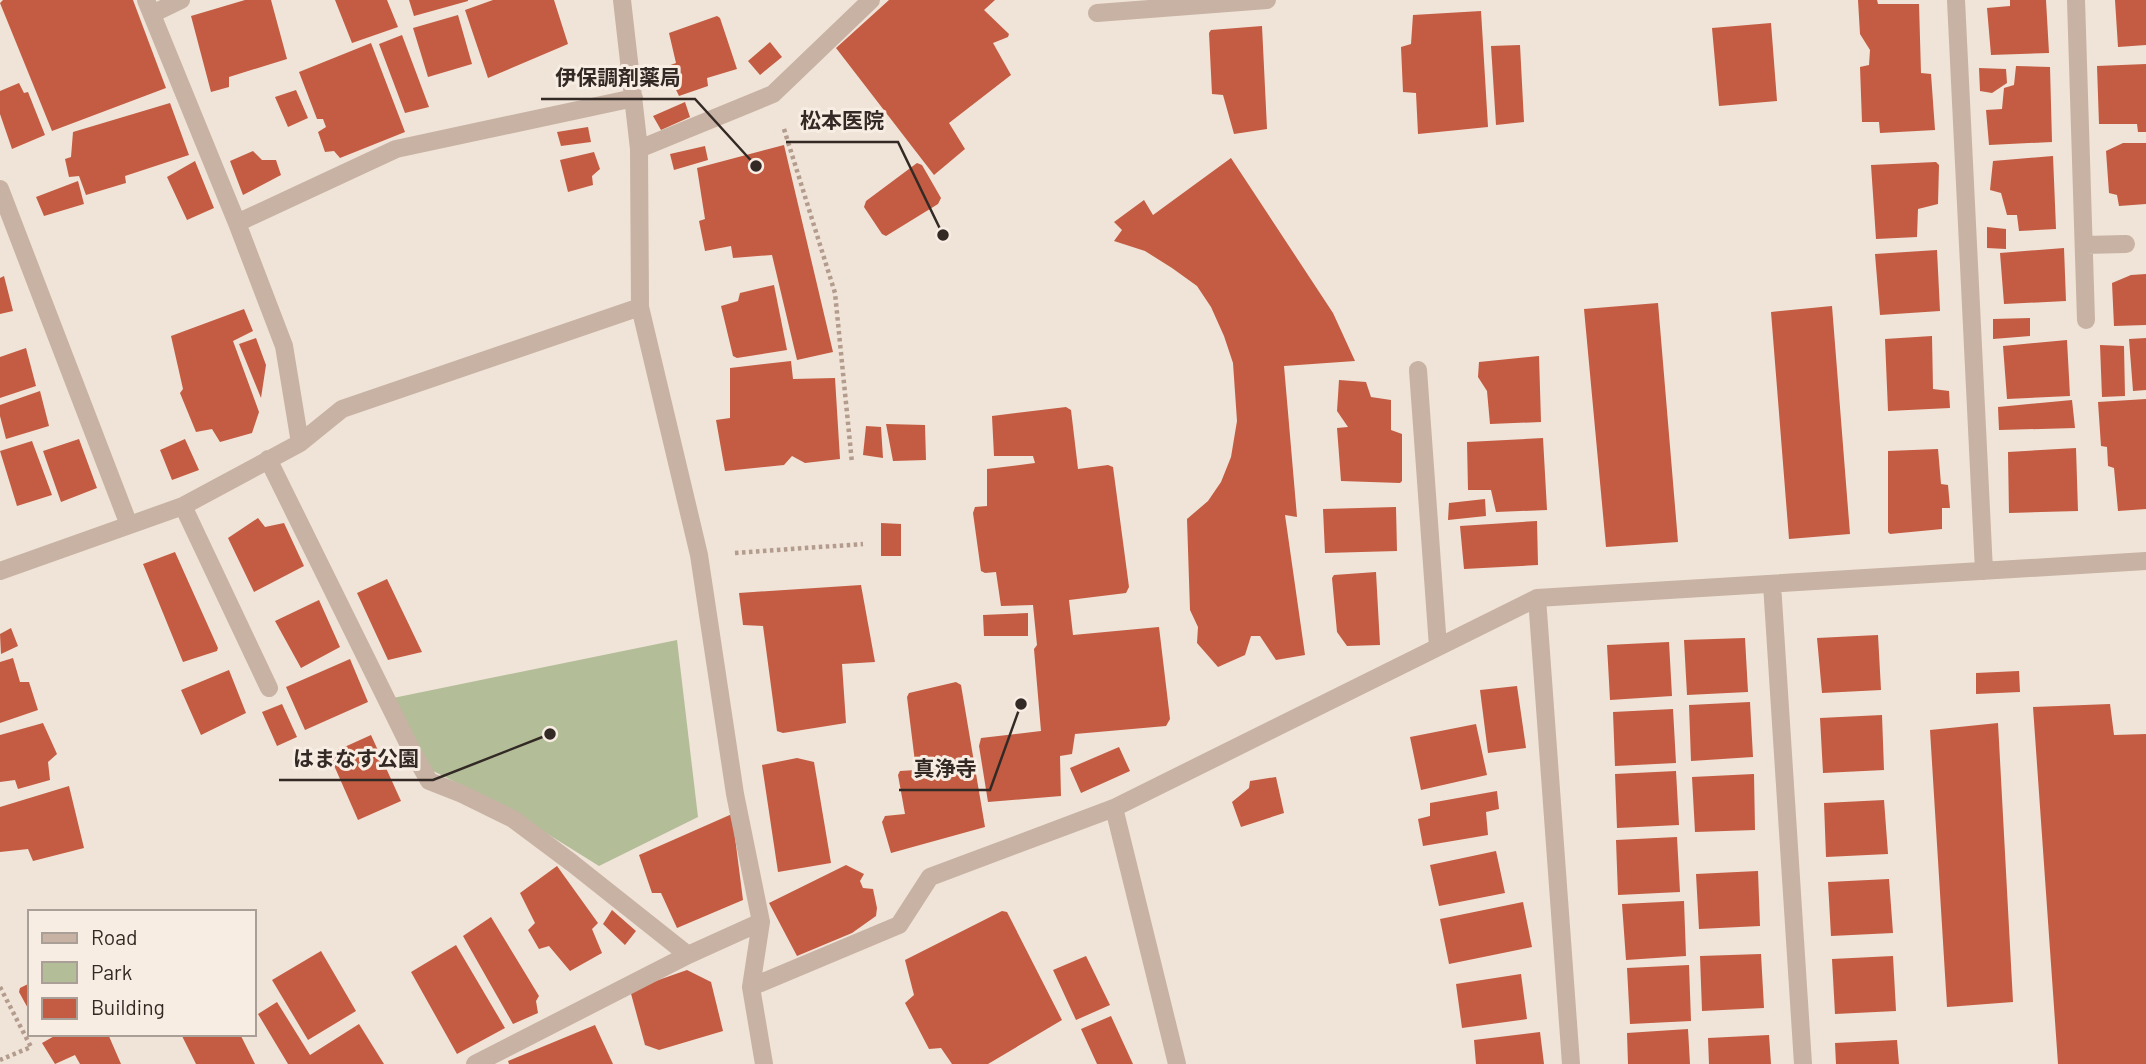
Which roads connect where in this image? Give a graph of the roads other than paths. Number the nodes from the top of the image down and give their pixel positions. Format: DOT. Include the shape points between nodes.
graph roads {
  1 [pos="181,0"];
  2 [pos="622,0"];
  3 [pos="871,0"];
  4 [pos="1267,0"];
  5 [pos="1956,0"];
  6 [pos="2076,0"];
  7 [pos="149,7"];
  8 [pos="1097,13"];
  9 [pos="634,99"];
  10 [pos="639,149"];
  11 [pos="0,189"];
  12 [pos="237,223"];
  13 [pos="2126,244"];
  14 [pos="2084,245"];
  15 [pos="640,307"];
  16 [pos="2087,320"];
  17 [pos="1418,370"];
  18 [pos="300,443"];
  19 [pos="268,459"];
  20 [pos="183,506"];
  21 [pos="129,524"];
  22 [pos="2146,561"];
  23 [pos="0,571"];
  24 [pos="1984,571"];
  25 [pos="1772,584"];
  26 [pos="1537,598"];
  27 [pos="1438,647"];
  28 [pos="269,688"];
  29 [pos="1114,808"];
  30 [pos="761,922"];
  31 [pos="688,955"];
  32 [pos="751,987"];
  33 [pos="475,1064"];
  34 [pos="764,1064"];
  35 [pos="1177,1064"];
  36 [pos="1571,1064"];
  37 [pos="1803,1064"];
  1 -- 7 [label="street"];
  2 -- 9 [label="street"];
  3 -- 10 [label="street" via="773,94"];
  4 -- 8 [label="street"];
  5 -- 24 [label="street"];
  6 -- 14 [label="street"];
  7 -- 12 [label="street"];
  9 -- 10 [label="street"];
  9 -- 12 [label="street" via="396,149"];
  10 -- 15 [label="street"];
  11 -- 21 [label="street"];
  12 -- 18 [label="street" via="284,346"];
  13 -- 14 [label="street"];
  14 -- 16 [label="street"];
  15 -- 18 [label="street" via="342,408"];
  15 -- 30 [label="street" via="699,555 735,794"];
  17 -- 27 [label="street"];
  18 -- 19 [label="street"];
  19 -- 20 [label="street"];
  19 -- 31 [label="street" via="429,781 513,819"];
  20 -- 21 [label="street"];
  20 -- 28 [label="street"];
  21 -- 23 [label="street"];
  22 -- 24 [label="street"];
  24 -- 25 [label="street"];
  25 -- 26 [label="street"];
  25 -- 37 [label="street"];
  26 -- 27 [label="street"];
  26 -- 36 [label="street"];
  27 -- 29 [label="street"];
  29 -- 32 [label="street" via="930,877 899,925"];
  29 -- 35 [label="street"];
  30 -- 31 [label="street"];
  30 -- 32 [label="street"];
  31 -- 33 [label="street"];
  32 -- 34 [label="street"];
}
